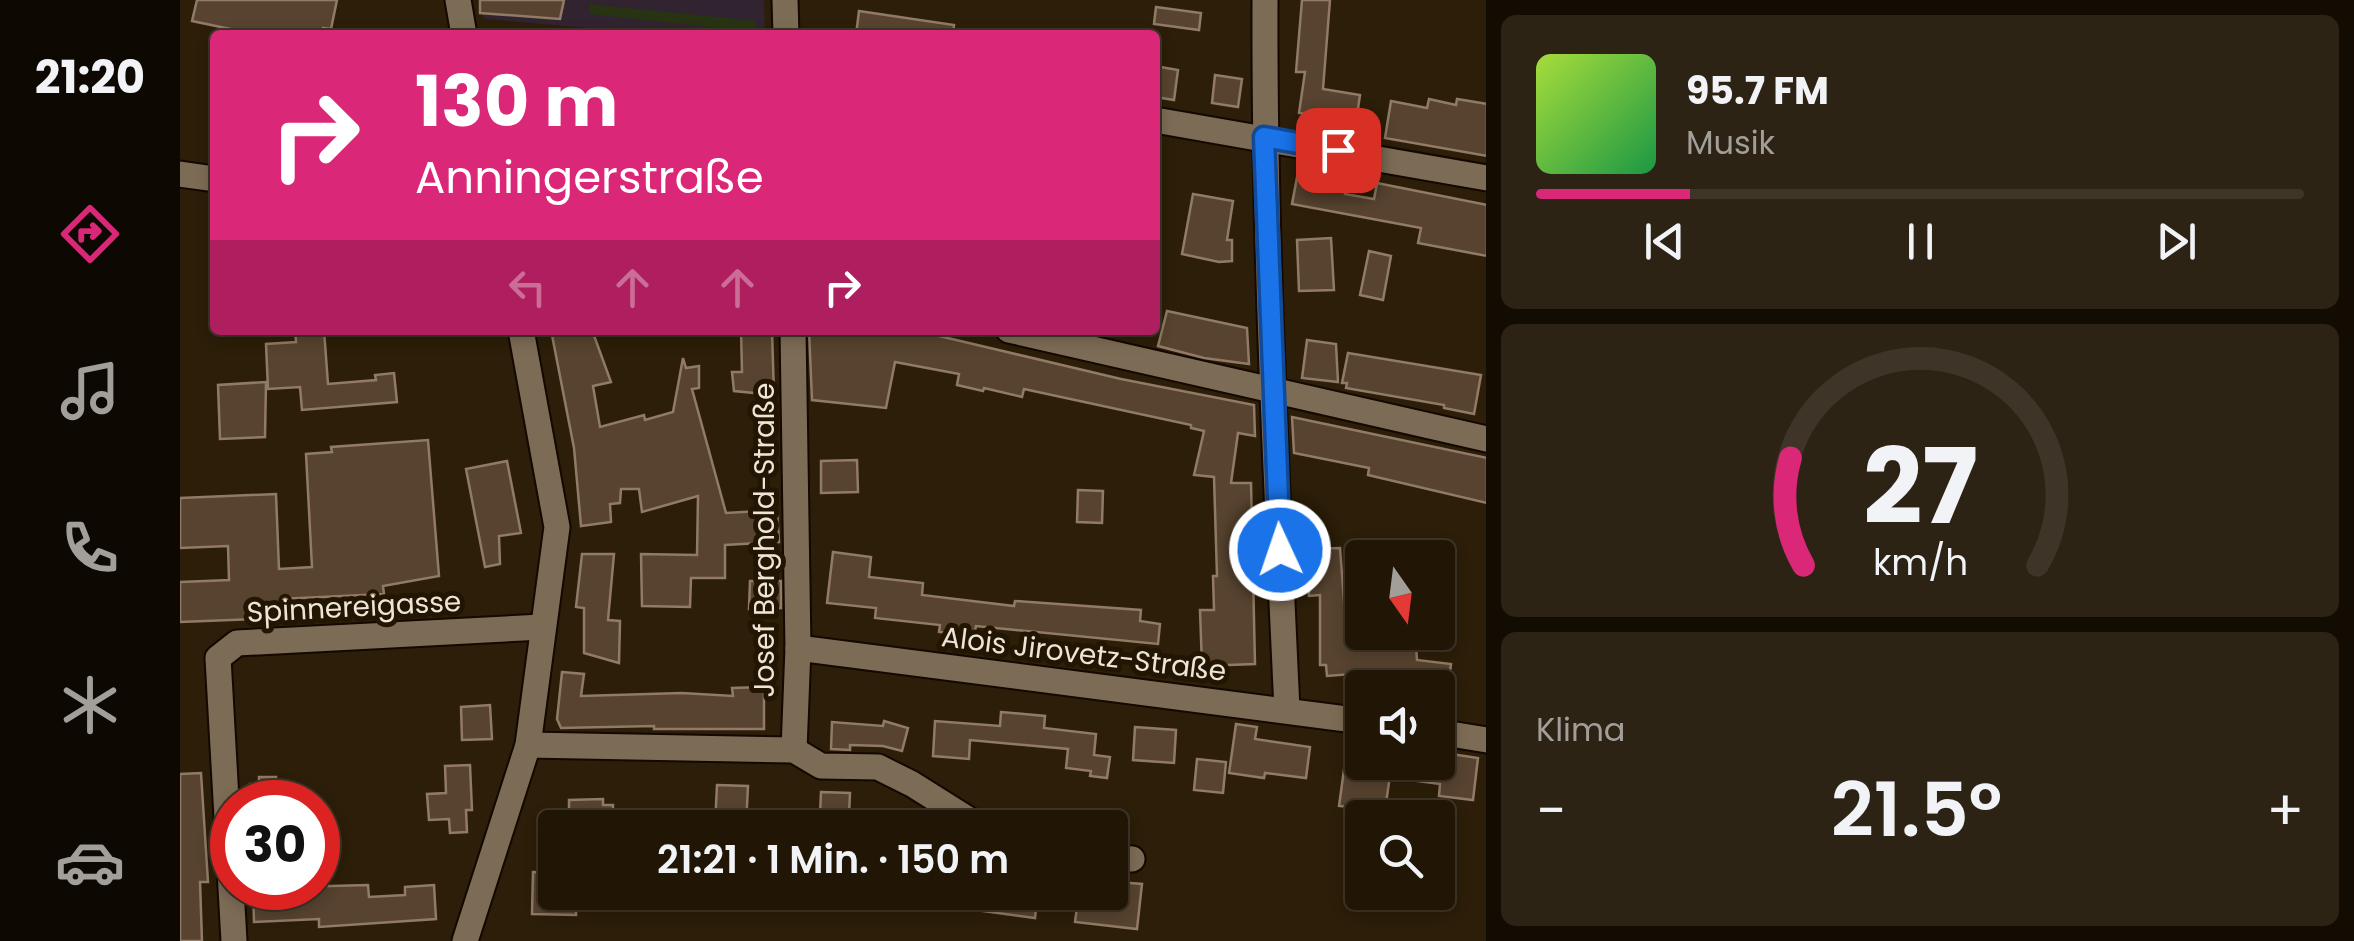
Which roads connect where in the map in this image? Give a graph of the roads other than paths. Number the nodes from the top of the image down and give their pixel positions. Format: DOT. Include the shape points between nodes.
graph roads {
  1 [pos="458,0"];
  2 [pos="785,0"];
  3 [pos="1265,0"];
  4 [pos="463,30"];
  5 [pos="786,30"];
  6 [pos="1160,121"];
  7 [pos="1264,137"];
  8 [pos="180,174"];
  9 [pos="210,178"];
  10 [pos="1486,178"];
  11 [pos="522,335"];
  12 [pos="793,335"];
  13 [pos="1030,335"];
  14 [pos="1272,392"];
  15 [pos="1486,439"];
  16 [pos="542,627"];
  17 [pos="798,648"];
  18 [pos="1287,710"];
  19 [pos="1345,719"];
  20 [pos="1455,735"];
  21 [pos="1486,740"];
  22 [pos="528,745"];
  23 [pos="794,750"];
  24 [pos="953,810"];
  25 [pos="234,941"];
  26 [pos="465,941"];
  1 -- 4 [label="street"];
  2 -- 5 [label="street"];
  3 -- 7 [label="street"];
  6 -- 7 [label="street"];
  7 -- 10 [label="street"];
  7 -- 14 [label="street"];
  8 -- 9 [label="street"];
  11 -- 16 [label="street" via="558,527"];
  12 -- 17 [label="street, Josef Berghold-Straße"];
  13 -- 14 [label="street"];
  14 -- 15 [label="street"];
  14 -- 18 [label="street"];
  16 -- 22 [label="street"];
  16 -- 25 [label="street, Spinnereigasse" via="237,643 218,658"];
  17 -- 18 [label="street, Alois Jirovetz-Straße"];
  17 -- 23 [label="street, Josef Berghold-Straße"];
  18 -- 19 [label="street, Alois Jirovetz-Straße"];
  20 -- 21 [label="street"];
  22 -- 23 [label="street"];
  22 -- 26 [label="street"];
  23 -- 24 [label="street" via="821,766 878,767"];
}
